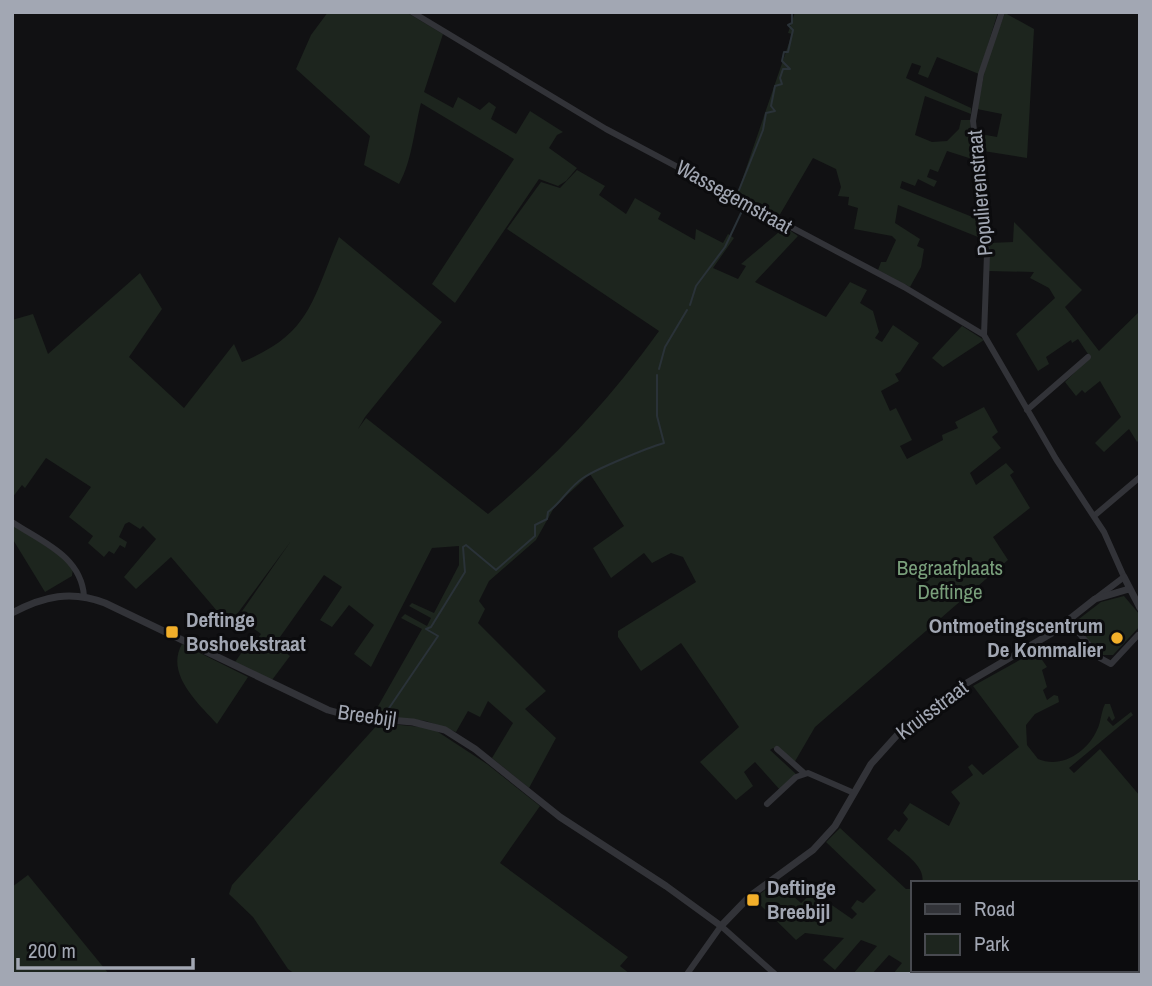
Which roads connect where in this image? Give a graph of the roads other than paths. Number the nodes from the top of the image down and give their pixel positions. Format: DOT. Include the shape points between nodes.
graph roads {
  1 [pos="412,12"];
  2 [pos="1002,12"];
  3 [pos="984,335"];
  4 [pos="1088,357"];
  5 [pos="1027,410"];
  6 [pos="1140,477"];
  7 [pos="1094,516"];
  8 [pos="12,522"];
  9 [pos="1124,577"];
  10 [pos="1140,589"];
  11 [pos="1130,592"];
  12 [pos="85,596"];
  13 [pos="1095,598"];
  14 [pos="1140,608"];
  15 [pos="12,613"];
  16 [pos="1068,620"];
  17 [pos="1138,635"];
  18 [pos="777,749"];
  19 [pos="804,774"];
  20 [pos="854,793"];
  21 [pos="767,804"];
  22 [pos="721,926"];
  23 [pos="687,974"];
  24 [pos="775,974"];
  1 -- 3 [label="street, Wassegemstraat" via="595,123 904,287"];
  2 -- 3 [label="street, Populierenstraat" via="981,74 973,121 987,254"];
  3 -- 5 [label="street, Wassegemstraat"];
  4 -- 5 [label="street"];
  5 -- 7 [label="street, Wassegemstraat"];
  6 -- 7 [label="street"];
  7 -- 9 [label="street, Wassegemstraat"];
  8 -- 12 [label="street" via="74,564"];
  9 -- 11 [label="street"];
  9 -- 13 [label="street, Kruisstraat"];
  10 -- 11 [label="street"];
  11 -- 13 [label="street, Kruisstraat"];
  11 -- 14 [label="street"];
  12 -- 15 [label="street" via="45,598"];
  12 -- 22 [label="street, Breebijl" via="328,710 445,730 560,817"];
  13 -- 16 [label="street, Kruisstraat"];
  16 -- 17 [label="street" via="1100,658 1111,664"];
  16 -- 20 [label="street, Kruisstraat" via="960,687 899,733"];
  18 -- 19 [label="street"];
  19 -- 20 [label="street"];
  19 -- 21 [label="street"];
  20 -- 22 [label="street, Kruisstraat" via="835,826 813,850 750,896"];
  22 -- 23 [label="street"];
  22 -- 24 [label="street"];
}
